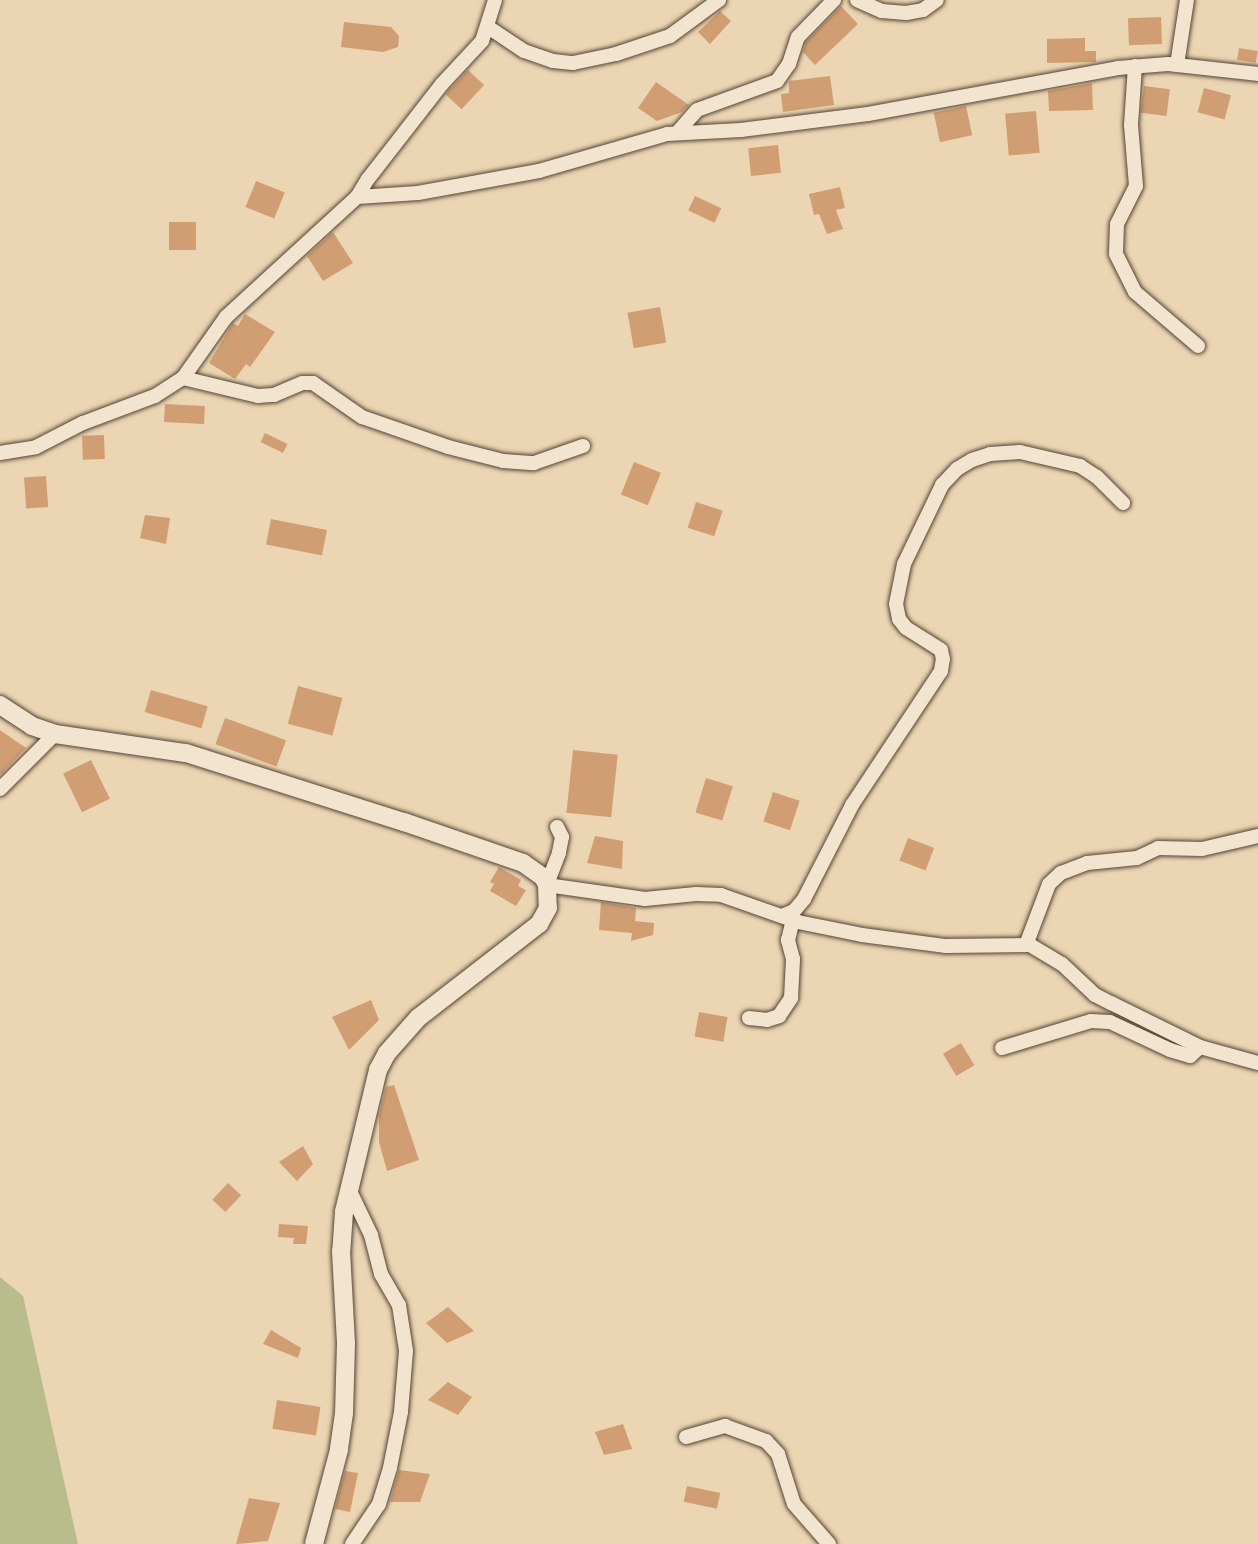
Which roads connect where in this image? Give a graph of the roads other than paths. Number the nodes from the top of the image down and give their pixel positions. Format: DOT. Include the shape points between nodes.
graph roads {
  1 [pos="495,0"];
  2 [pos="719,0"];
  3 [pos="834,0"];
  4 [pos="857,0"];
  5 [pos="937,0"];
  6 [pos="1187,0"];
  7 [pos="488,27"];
  8 [pos="1177,65"];
  9 [pos="1135,66"];
  10 [pos="1258,74"];
  11 [pos="677,133"];
  12 [pos="357,197"];
  13 [pos="1198,346"];
  14 [pos="183,378"];
  15 [pos="583,446"];
  16 [pos="0,453"];
  17 [pos="1123,503"];
  18 [pos="0,705"];
  19 [pos="55,734"];
  20 [pos="0,789"];
  21 [pos="557,827"];
  22 [pos="1258,836"];
  23 [pos="547,885"];
  24 [pos="787,918"];
  25 [pos="1026,945"];
  26 [pos="749,1018"];
  27 [pos="1200,1047"];
  28 [pos="1002,1048"];
  29 [pos="1258,1063"];
  30 [pos="349,1189"];
  31 [pos="686,1437"];
  32 [pos="314,1544"];
  33 [pos="352,1544"];
  34 [pos="829,1544"];
  1 -- 7 [label="street"];
  2 -- 7 [label="street" via="670,36 573,63 524,51"];
  3 -- 11 [label="street" via="798,37 789,64 777,81 697,110"];
  4 -- 5 [label="street" via="882,11 906,13 923,10"];
  6 -- 8 [label="street"];
  7 -- 12 [label="street" via="482,41 442,84"];
  8 -- 9 [label="street"];
  8 -- 10 [label="street"];
  9 -- 11 [label="street" via="868,114"];
  9 -- 13 [label="street" via="1131,125 1136,186 1117,224 1116,254 1135,292"];
  11 -- 12 [label="street" via="644,138 539,171 418,193"];
  12 -- 14 [label="street" via="233,309"];
  14 -- 15 [label="street" via="258,396 313,383 362,417 503,461 534,463"];
  14 -- 16 [label="street" via="155,396 83,423 36,447"];
  17 -- 24 [label="street" via="1080,466 1020,452 972,460 942,485 904,564 896,604 906,628 941,650 941,671 852,805 804,899"];
  18 -- 19 [label="street" via="32,726"];
  19 -- 20 [label="street"];
  19 -- 23 [label="street" via="186,753 222,764 512,859 538,873"];
  21 -- 23 [label="street" via="562,837"];
  22 -- 25 [label="street" via="1202,849 1158,848 1137,858 1087,863 1061,873 1049,884"];
  23 -- 24 [label="street" via="645,899 721,895"];
  23 -- 30 [label="street" via="548,908 539,924 418,1017 387,1054 371,1089"];
  24 -- 25 [label="street" via="862,935 946,946"];
  24 -- 26 [label="street" via="793,959 791,998 779,1016"];
  25 -- 27 [label="street" via="1062,964 1095,995"];
  27 -- 28 [label="street" via="1190,1056 1119,1026 1091,1021"];
  27 -- 29 [label="street"];
  30 -- 32 [label="street" via="341,1251 344,1413 340,1450"];
  30 -- 33 [label="street" via="366,1223 381,1275 400,1305 406,1351 390,1468 376,1510"];
  31 -- 34 [label="street" via="725,1426 766,1441 778,1454 794,1504"];
}
